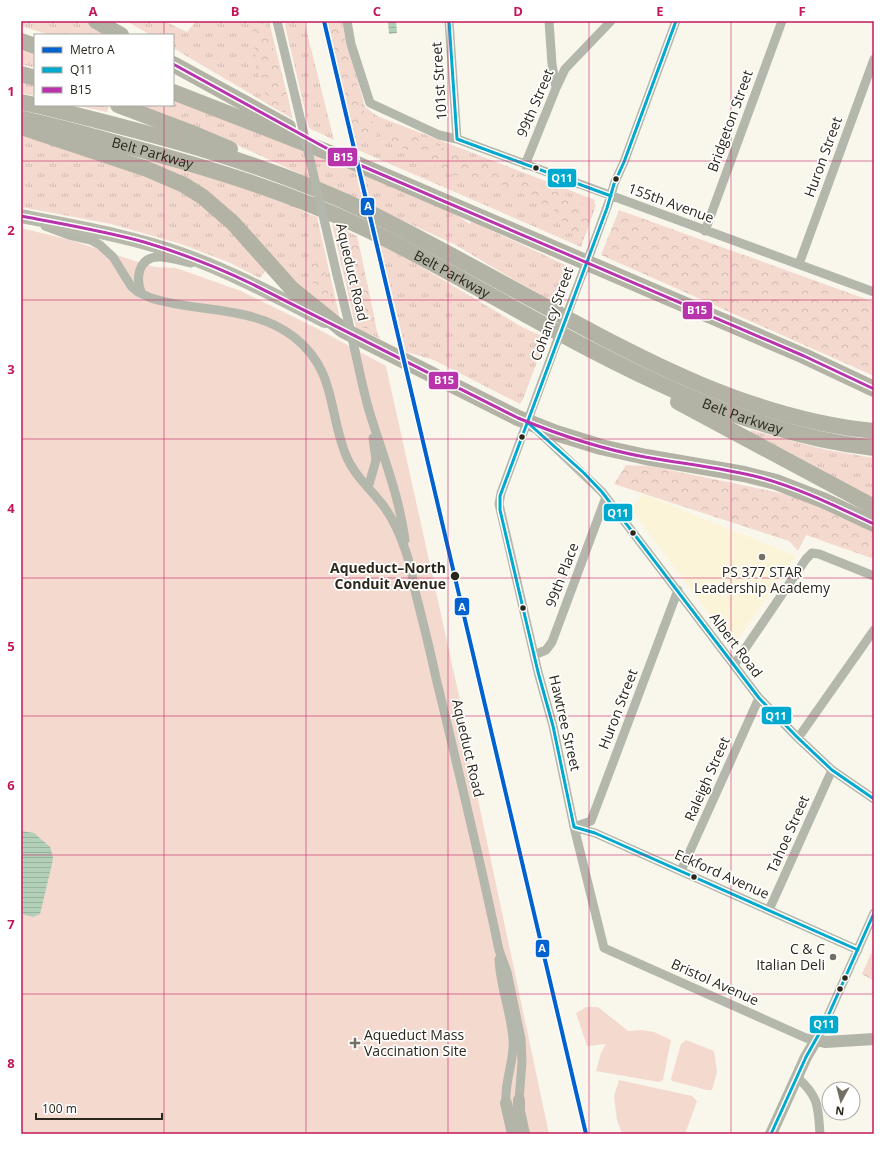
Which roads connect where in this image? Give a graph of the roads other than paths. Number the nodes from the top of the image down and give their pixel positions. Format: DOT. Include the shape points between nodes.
graph roads {
  1 [pos="96,21"];
  2 [pos="277,21"];
  3 [pos="347,21"];
  4 [pos="449,21"];
  5 [pos="549,21"];
  6 [pos="611,21"];
  7 [pos="676,21"];
  8 [pos="782,21"];
  9 [pos="111,29"];
  10 [pos="21,41"];
  11 [pos="34,46"];
  12 [pos="874,59"];
  13 [pos="174,65"];
  14 [pos="21,74"];
  15 [pos="34,78"];
  16 [pos="556,88"];
  17 [pos="174,92"];
  18 [pos="21,102"];
  19 [pos="34,105"];
  20 [pos="39,106"];
  21 [pos="121,106"];
  22 [pos="21,118"];
  23 [pos="21,127"];
  24 [pos="457,139"];
  25 [pos="348,160"];
  26 [pos="525,165"];
  27 [pos="287,177"];
  28 [pos="611,196"];
  29 [pos="21,216"];
  30 [pos="705,231"];
  31 [pos="799,264"];
  32 [pos="224,271"];
  33 [pos="874,292"];
  34 [pos="142,294"];
  35 [pos="345,325"];
  36 [pos="616,364"];
  37 [pos="874,389"];
  38 [pos="737,398"];
  39 [pos="368,407"];
  40 [pos="527,422"];
  41 [pos="874,422"];
  42 [pos="874,431"];
  43 [pos="874,448"];
  44 [pos="368,488"];
  45 [pos="606,497"];
  46 [pos="499,504"];
  47 [pos="874,507"];
  48 [pos="874,524"];
  49 [pos="406,553"];
  50 [pos="874,576"];
  51 [pos="678,590"];
  52 [pos="874,630"];
  53 [pos="534,655"];
  54 [pos="734,665"];
  55 [pos="759,698"];
  56 [pos="798,738"];
  57 [pos="832,770"];
  58 [pos="874,799"];
  59 [pos="574,828"];
  60 [pos="681,871"];
  61 [pos="769,910"];
  62 [pos="874,913"];
  63 [pos="604,948"];
  64 [pos="499,950"];
  65 [pos="858,950"];
  66 [pos="874,1039"];
  67 [pos="816,1040"];
  68 [pos="797,1077"];
  69 [pos="519,1100"];
  70 [pos="506,1103"];
  71 [pos="513,1134"];
  72 [pos="524,1134"];
  73 [pos="771,1134"];
  74 [pos="820,1134"];
  1 -- 9 [label="highway"];
  2 -- 35 [label="street, Aqueduct Road, bridge" via="337,275"];
  3 -- 24 [label="street, 155th Avenue" via="351,44 370,103 439,135"];
  4 -- 24 [label="street, 101st Street"];
  5 -- 16 [label="street"];
  6 -- 16 [label="street, 99th Street" via="565,69"];
  7 -- 28 [label="street, Cohancy Street"];
  8 -- 30 [label="street, Bridgeton Street"];
  10 -- 11 [label="highway"];
  12 -- 31 [label="street, Huron Street"];
  13 -- 25 [label="highway"];
  14 -- 15 [label="highway"];
  16 -- 26 [label="street, 99th Street"];
  17 -- 25 [label="highway"];
  18 -- 19 [label="highway, Belt Parkway"];
  20 -- 27 [label="highway, Belt Parkway" via="172,141"];
  21 -- 27 [label="highway" via="223,146"];
  22 -- 36 [label="highway, Belt Parkway" via="189,163 312,205 415,254"];
  23 -- 35 [label="highway" via="148,169 193,191 233,223 297,294"];
  24 -- 26 [label="street, 155th Avenue"];
  25 -- 37 [label="highway" via="804,356"];
  26 -- 28 [label="street, 155th Avenue"];
  27 -- 38 [label="highway, Belt Parkway" via="331,194 412,234 640,357"];
  28 -- 30 [label="street, 155th Avenue"];
  28 -- 40 [label="street, Cohancy Street, bridge"];
  29 -- 32 [label="main road" via="144,242"];
  29 -- 34 [label="street, Aqueduct Road" via="100,245 113,257 131,286"];
  30 -- 31 [label="street, 155th Avenue"];
  31 -- 33 [label="street, 155th Avenue"];
  32 -- 34 [label="street" via="161,257 154,258 144,263 139,270 138,282"];
  32 -- 35 [label="main road"];
  34 -- 44 [label="street, Aqueduct Road" via="156,300 254,318 275,325 295,337 321,369 345,453 356,474"];
  35 -- 39 [label="street, Aqueduct Road, bridge" via="355,351"];
  35 -- 40 [label="highway"];
  36 -- 43 [label="highway, Belt Parkway" via="690,398 752,421 820,439"];
  36 -- 47 [label="highway" via="682,404"];
  38 -- 41 [label="highway"];
  38 -- 42 [label="highway, Belt Parkway" via="808,420"];
  39 -- 44 [label="street" via="376,460"];
  39 -- 49 [label="street, Aqueduct Road" via="403,525"];
  40 -- 45 [label="street, Albert Road" via="584,473"];
  40 -- 46 [label="street, Cohancy Street"];
  40 -- 48 [label="highway" via="601,447 771,481 814,496"];
  44 -- 49 [label="street, Aqueduct Road" via="389,514"];
  45 -- 51 [label="street, Albert Road"];
  45 -- 53 [label="street, 99th Place" via="552,642 546,650"];
  46 -- 53 [label="street, Hawtree Street"];
  49 -- 64 [label="street, Aqueduct Road"];
  50 -- 54 [label="street" via="812,553"];
  51 -- 54 [label="street, Albert Road"];
  51 -- 59 [label="street, Huron Street" via="591,821"];
  52 -- 56 [label="street"];
  53 -- 59 [label="street, Hawtree Street" via="553,726"];
  54 -- 55 [label="street, Albert Road"];
  55 -- 56 [label="street, Albert Road"];
  55 -- 60 [label="street, Raleigh Street"];
  56 -- 57 [label="street, Albert Road"];
  57 -- 58 [label="street, Albert Road"];
  57 -- 61 [label="street, Tahoe Street"];
  59 -- 60 [label="street, Eckford Avenue" via="595,833"];
  59 -- 63 [label="street, Hawtree Street"];
  60 -- 61 [label="street, Eckford Avenue"];
  61 -- 65 [label="street, Eckford Avenue"];
  62 -- 65 [label="street"];
  63 -- 67 [label="street, Bristol Avenue" via="806,1038"];
  64 -- 69 [label="street, Aqueduct Road" via="507,972 521,1039"];
  64 -- 70 [label="street, Aqueduct Road" via="500,974 513,1039 512,1060 505,1092"];
  65 -- 67 [label="street"];
  66 -- 67 [label="street" via="826,1042"];
  67 -- 68 [label="street"];
  68 -- 73 [label="street"];
  68 -- 74 [label="street" via="814,1096 818,1107"];
  69 -- 72 [label="street, Aqueduct Road"];
  70 -- 71 [label="street, Aqueduct Road"];
}
